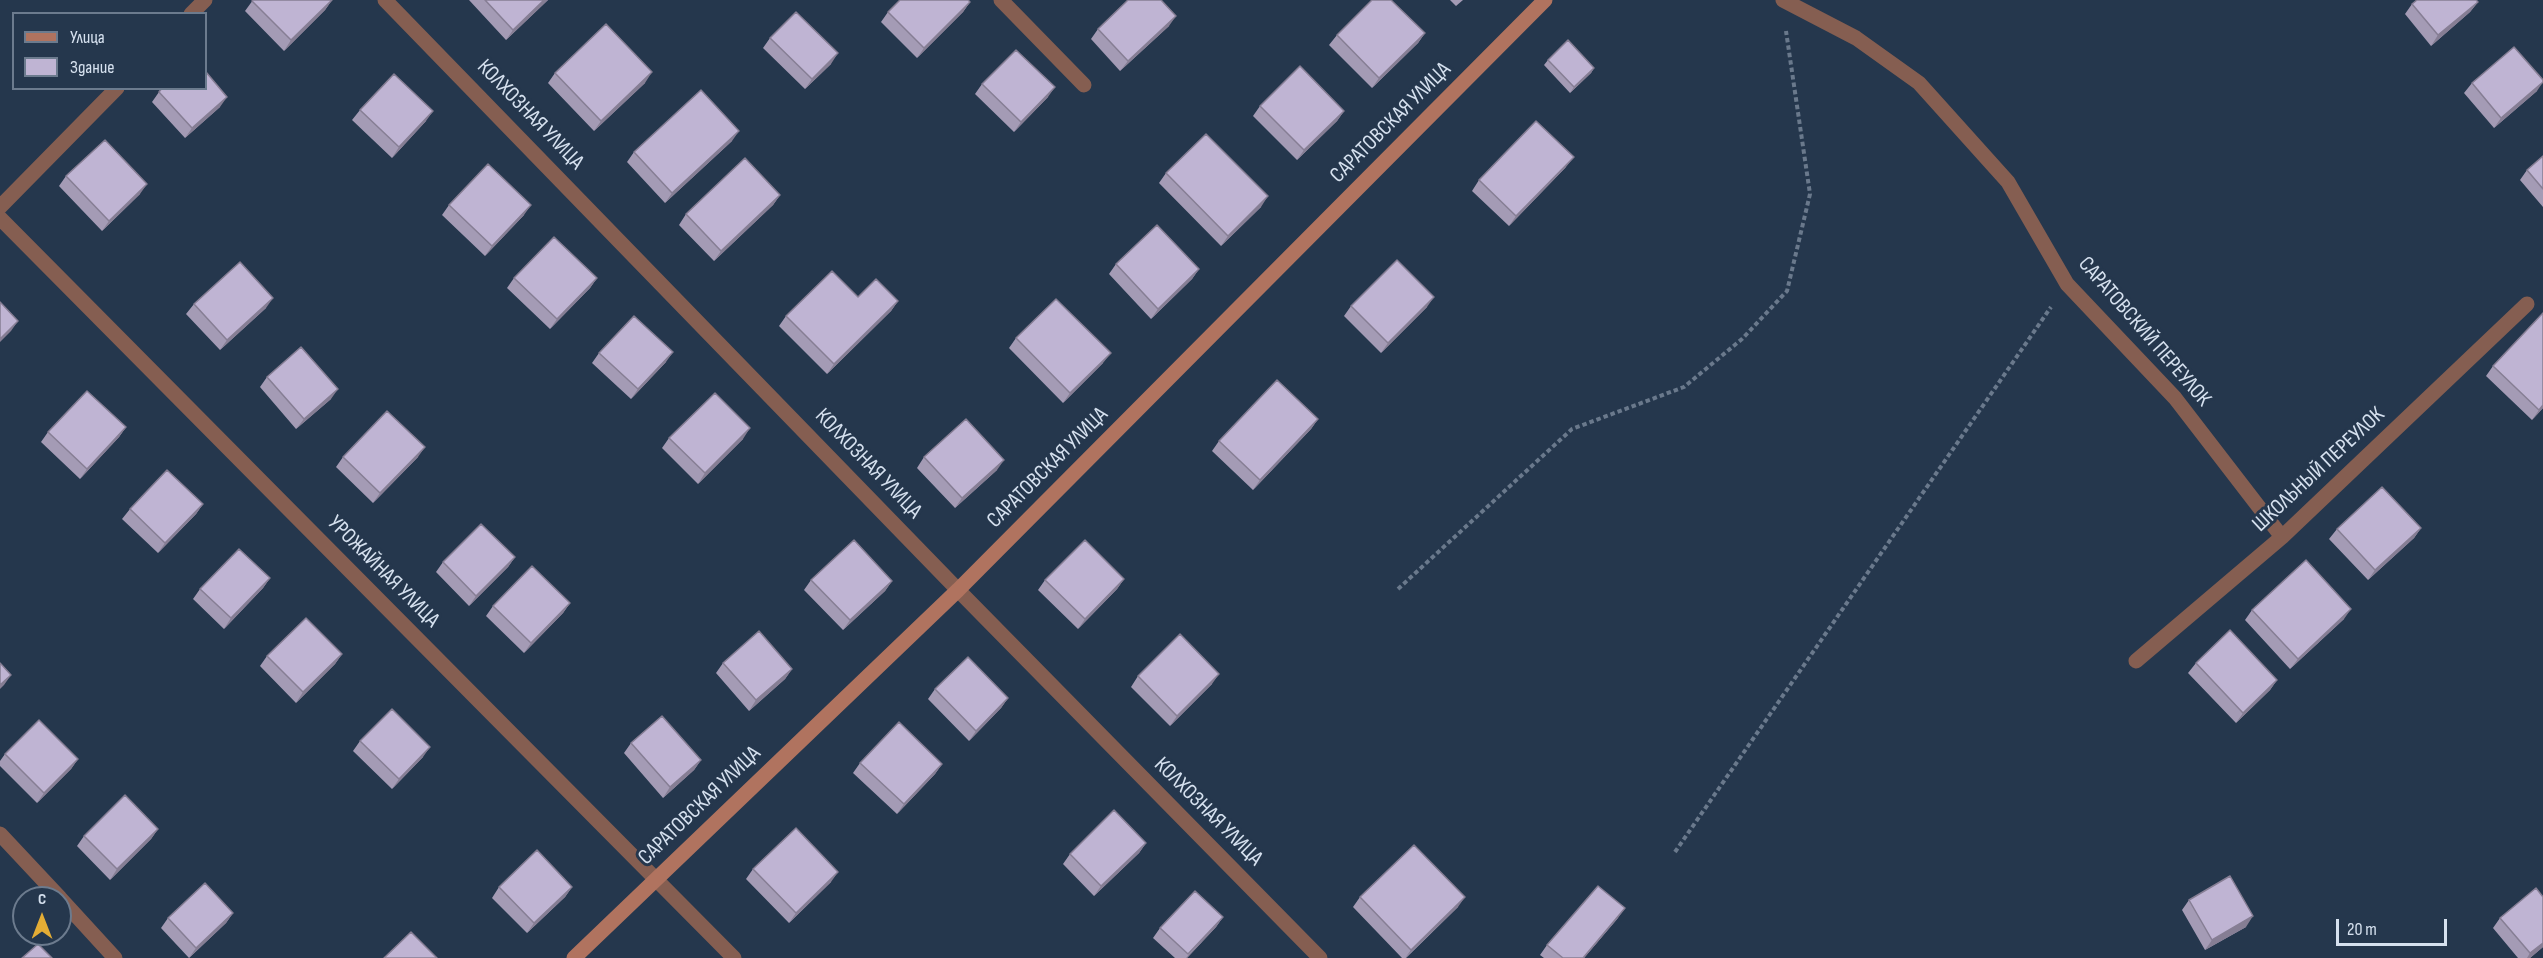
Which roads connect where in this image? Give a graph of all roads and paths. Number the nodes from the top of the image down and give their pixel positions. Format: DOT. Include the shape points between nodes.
graph roads {
  1 [pos="204,0"];
  2 [pos="386,0"];
  3 [pos="1001,0"];
  4 [pos="1545,0"];
  5 [pos="1783,0"];
  6 [pos="193,12"];
  7 [pos="1784,23"];
  8 [pos="1084,85"];
  9 [pos="115,90"];
  10 [pos="0,207"];
  11 [pos="0,218"];
  12 [pos="2067,284"];
  13 [pos="2527,304"];
  14 [pos="2282,537"];
  15 [pos="1398,589"];
  16 [pos="958,590"];
  17 [pos="2136,661"];
  18 [pos="0,834"];
  19 [pos="1675,852"];
  20 [pos="656,879"];
  21 [pos="49,886"];
  22 [pos="72,911"];
  23 [pos="115,958"];
  24 [pos="574,958"];
  25 [pos="734,958"];
  26 [pos="1320,958"];
  1 -- 6 [label="street"];
  2 -- 16 [label="street, КОЛХОЗНАЯ УЛИЦА"];
  3 -- 8 [label="street"];
  4 -- 16 [label="street, САРАТОВСКАЯ УЛИЦА"];
  5 -- 12 [label="street, САРАТОВСКИЙ ПЕРЕУЛОК" via="1856,38 1919,83 2008,182"];
  7 -- 15 [label="path" via="1810,194 1786,291 1742,339 1684,387 1572,429"];
  9 -- 10 [label="street"];
  11 -- 20 [label="street, УРОЖАЙНАЯ УЛИЦА"];
  12 -- 14 [label="street, САРАТОВСКИЙ ПЕРЕУЛОК" via="2175,398"];
  12 -- 19 [label="path"];
  13 -- 14 [label="street, ШКОЛЬНЫЙ ПЕРЕУЛОК"];
  14 -- 17 [label="street, ШКОЛЬНЫЙ ПЕРЕУЛОК"];
  16 -- 20 [label="street, САРАТОВСКАЯ УЛИЦА"];
  16 -- 26 [label="street, КОЛХОЗНАЯ УЛИЦА"];
  18 -- 21 [label="street"];
  20 -- 24 [label="street, САРАТОВСКАЯ УЛИЦА"];
  20 -- 25 [label="street, УРОЖАЙНАЯ УЛИЦА"];
  22 -- 23 [label="street"];
}
